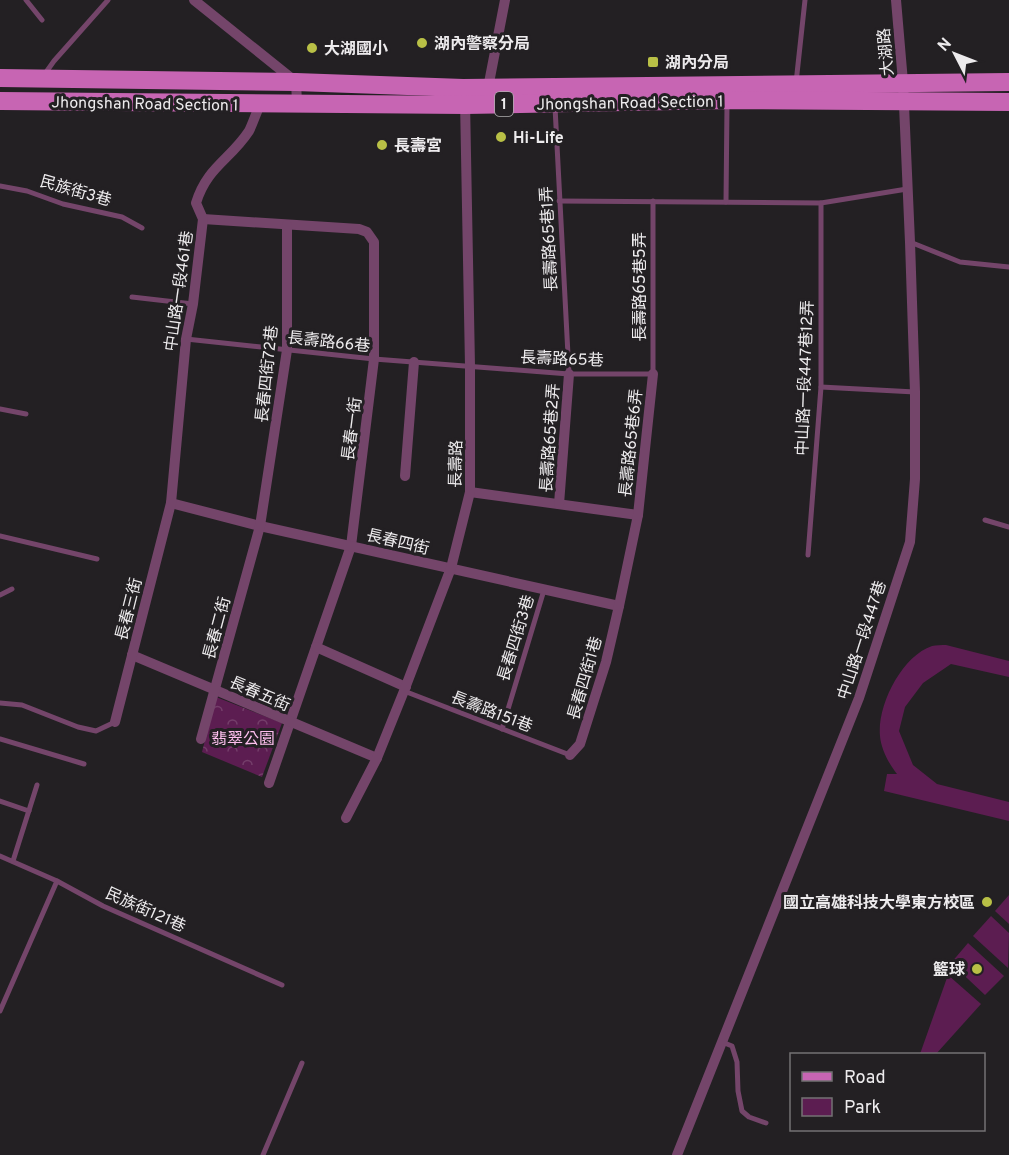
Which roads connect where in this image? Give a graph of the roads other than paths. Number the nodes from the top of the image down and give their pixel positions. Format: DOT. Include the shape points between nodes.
graph roads {
  1 [pos="26,0"];
  2 [pos="108,0"];
  3 [pos="194,0"];
  4 [pos="505,0"];
  5 [pos="805,0"];
  6 [pos="896,0"];
  7 [pos="42,20"];
  8 [pos="0,78"];
  9 [pos="41,79"];
  10 [pos="296,82"];
  11 [pos="903,82"];
  12 [pos="1009,82"];
  13 [pos="795,84"];
  14 [pos="488,88"];
  15 [pos="464,97"];
  16 [pos="727,100"];
  17 [pos="0,101"];
  18 [pos="297,102"];
  19 [pos="555,102"];
  20 [pos="903,102"];
  21 [pos="1009,102"];
  22 [pos="260,105"];
  23 [pos="0,186"];
  24 [pos="907,189"];
  25 [pos="560,201"];
  26 [pos="653,201"];
  27 [pos="726,202"];
  28 [pos="821,203"];
  29 [pos="203,219"];
  30 [pos="287,225"];
  31 [pos="142,228"];
  32 [pos="910,242"];
  33 [pos="1009,267"];
  34 [pos="132,297"];
  35 [pos="193,304"];
  36 [pos="186,339"];
  37 [pos="287,350"];
  38 [pos="374,359"];
  39 [pos="414,362"];
  40 [pos="470,366"];
  41 [pos="569,374"];
  42 [pos="652,374"];
  43 [pos="821,387"];
  44 [pos="915,392"];
  45 [pos="0,409"];
  46 [pos="26,414"];
  47 [pos="405,476"];
  48 [pos="470,492"];
  49 [pos="171,503"];
  50 [pos="559,504"];
  51 [pos="638,515"];
  52 [pos="984,520"];
  53 [pos="260,526"];
  54 [pos="1009,527"];
  55 [pos="0,536"];
  56 [pos="351,546"];
  57 [pos="808,555"];
  58 [pos="97,559"];
  59 [pos="451,568"];
  60 [pos="12,589"];
  61 [pos="544,589"];
  62 [pos="0,595"];
  63 [pos="619,606"];
  64 [pos="316,647"];
  65 [pos="132,655"];
  66 [pos="405,689"];
  67 [pos="214,690"];
  68 [pos="0,703"];
  69 [pos="290,721"];
  70 [pos="115,722"];
  71 [pos="502,729"];
  72 [pos="0,739"];
  73 [pos="201,739"];
  74 [pos="570,755"];
  75 [pos="377,758"];
  76 [pos="84,764"];
  77 [pos="269,783"];
  78 [pos="38,785"];
  79 [pos="0,801"];
  80 [pos="29,811"];
  81 [pos="346,818"];
  82 [pos="0,856"];
  83 [pos="13,861"];
  84 [pos="57,881"];
  85 [pos="282,985"];
  86 [pos="0,1011"];
  87 [pos="722,1042"];
  88 [pos="302,1063"];
  89 [pos="766,1123"];
  90 [pos="263,1155"];
  91 [pos="677,1155"];
  1 -- 7 [label="lane"];
  2 -- 9 [label="lane"];
  3 -- 10 [label="street"];
  4 -- 14 [label="street"];
  5 -- 13 [label="lane"];
  6 -- 11 [label="street, 大湖路"];
  8 -- 9 [label="main road, Jhongshan Road Section 1 / 1"];
  9 -- 10 [label="main road, Jhongshan Road Section 1 / 1"];
  10 -- 15 [label="main road, Jhongshan Road Section 1 / 1"];
  10 -- 18 [label="street"];
  11 -- 12 [label="main road, Jhongshan Road Section 1 / 1"];
  11 -- 13 [label="main road, Jhongshan Road Section 1 / 1"];
  11 -- 20 [label="street, 大湖路"];
  13 -- 14 [label="main road, Jhongshan Road Section 1 / 1"];
  14 -- 15 [label="main road, Jhongshan Road Section 1 / 1"];
  15 -- 18 [label="main road, Jhongshan Road Section 1 / 1"];
  15 -- 19 [label="main road, Jhongshan Road Section 1 / 1"];
  15 -- 40 [label="street, 長壽路"];
  16 -- 19 [label="main road, Jhongshan Road Section 1 / 1"];
  16 -- 20 [label="main road, Jhongshan Road Section 1 / 1"];
  16 -- 27 [label="lane"];
  17 -- 22 [label="main road, Jhongshan Road Section 1 / 1"];
  18 -- 22 [label="main road, Jhongshan Road Section 1 / 1"];
  19 -- 25 [label="lane, 長壽路65巷1弄"];
  20 -- 21 [label="main road, Jhongshan Road Section 1 / 1"];
  20 -- 24 [label="street, 中山路一段447巷"];
  22 -- 29 [label="street, 中山路一段461巷" via="249,130 204,183 196,203"];
  23 -- 31 [label="lane, 民族街3巷" via="122,217"];
  24 -- 28 [label="lane"];
  24 -- 32 [label="street, 中山路一段447巷"];
  25 -- 26 [label="lane"];
  25 -- 41 [label="lane, 長壽路65巷1弄"];
  26 -- 27 [label="lane"];
  26 -- 42 [label="lane, 長壽路65巷5弄"];
  27 -- 28 [label="lane"];
  28 -- 43 [label="lane, 中山路一段447巷12弄"];
  29 -- 30 [label="street, 長春一街"];
  29 -- 35 [label="street, 中山路一段461巷"];
  30 -- 37 [label="street, 長春四街72巷"];
  30 -- 38 [label="street, 長春一街" via="359,229 374,242"];
  32 -- 33 [label="lane" via="960,262"];
  32 -- 44 [label="street, 中山路一段447巷"];
  34 -- 35 [label="lane"];
  35 -- 36 [label="street, 中山路一段461巷"];
  36 -- 37 [label="lane, 長壽路66巷"];
  36 -- 49 [label="street, 中山路一段461巷"];
  37 -- 38 [label="lane, 長壽路66巷"];
  37 -- 53 [label="street, 長春四街72巷"];
  38 -- 39 [label="lane, 長壽路66巷"];
  38 -- 56 [label="street, 長春一街"];
  39 -- 40 [label="lane, 長壽路66巷"];
  39 -- 47 [label="street"];
  40 -- 41 [label="lane, 長壽路65巷"];
  40 -- 48 [label="street, 長壽路"];
  41 -- 42 [label="lane, 長壽路65巷"];
  41 -- 50 [label="street, 長壽路65巷2弄"];
  42 -- 51 [label="street, 長壽路65巷6弄"];
  43 -- 44 [label="lane"];
  43 -- 57 [label="lane, 中山路一段447巷12弄"];
  44 -- 87 [label="street, 中山路一段447巷" via="915,479 909,542 859,698"];
  45 -- 46 [label="lane"];
  48 -- 50 [label="street"];
  48 -- 59 [label="street, 長壽路"];
  49 -- 53 [label="street, 長春四街"];
  49 -- 65 [label="street, 長春三街"];
  50 -- 51 [label="street"];
  51 -- 63 [label="street, 長壽路65巷6弄"];
  52 -- 54 [label="lane"];
  53 -- 56 [label="street, 長春四街"];
  53 -- 67 [label="street, 長春二街"];
  55 -- 58 [label="lane"];
  56 -- 59 [label="street, 長春四街"];
  56 -- 64 [label="street, 長春一街"];
  59 -- 61 [label="street, 長春四街"];
  59 -- 66 [label="street, 長壽路"];
  60 -- 62 [label="lane"];
  61 -- 63 [label="street, 長春四街"];
  61 -- 71 [label="lane, 長春四街3巷"];
  63 -- 74 [label="street, 長春四街1巷" via="580,744"];
  64 -- 66 [label="street"];
  64 -- 69 [label="street, 長春一街"];
  65 -- 67 [label="street, 長春五街"];
  65 -- 70 [label="street, 長春三街"];
  66 -- 71 [label="lane, 長壽路151巷"];
  66 -- 75 [label="street, 長壽路"];
  67 -- 69 [label="street, 長春五街"];
  67 -- 73 [label="street, 長春二街"];
  68 -- 70 [label="lane" via="22,705 96,731"];
  69 -- 75 [label="street, 長春五街"];
  69 -- 77 [label="street, 長春一街"];
  71 -- 74 [label="lane, 長壽路151巷"];
  72 -- 76 [label="lane"];
  75 -- 81 [label="street, 長壽路"];
  78 -- 80 [label="lane"];
  79 -- 80 [label="lane"];
  80 -- 83 [label="lane"];
  82 -- 83 [label="lane, 民族街121巷"];
  83 -- 84 [label="lane, 民族街121巷"];
  84 -- 85 [label="lane, 民族街121巷" via="103,906"];
  84 -- 86 [label="lane"];
  87 -- 89 [label="lane" via="732,1046 737,1062 742,1111"];
  87 -- 91 [label="street, 中山路一段447巷"];
  88 -- 90 [label="lane"];
}
